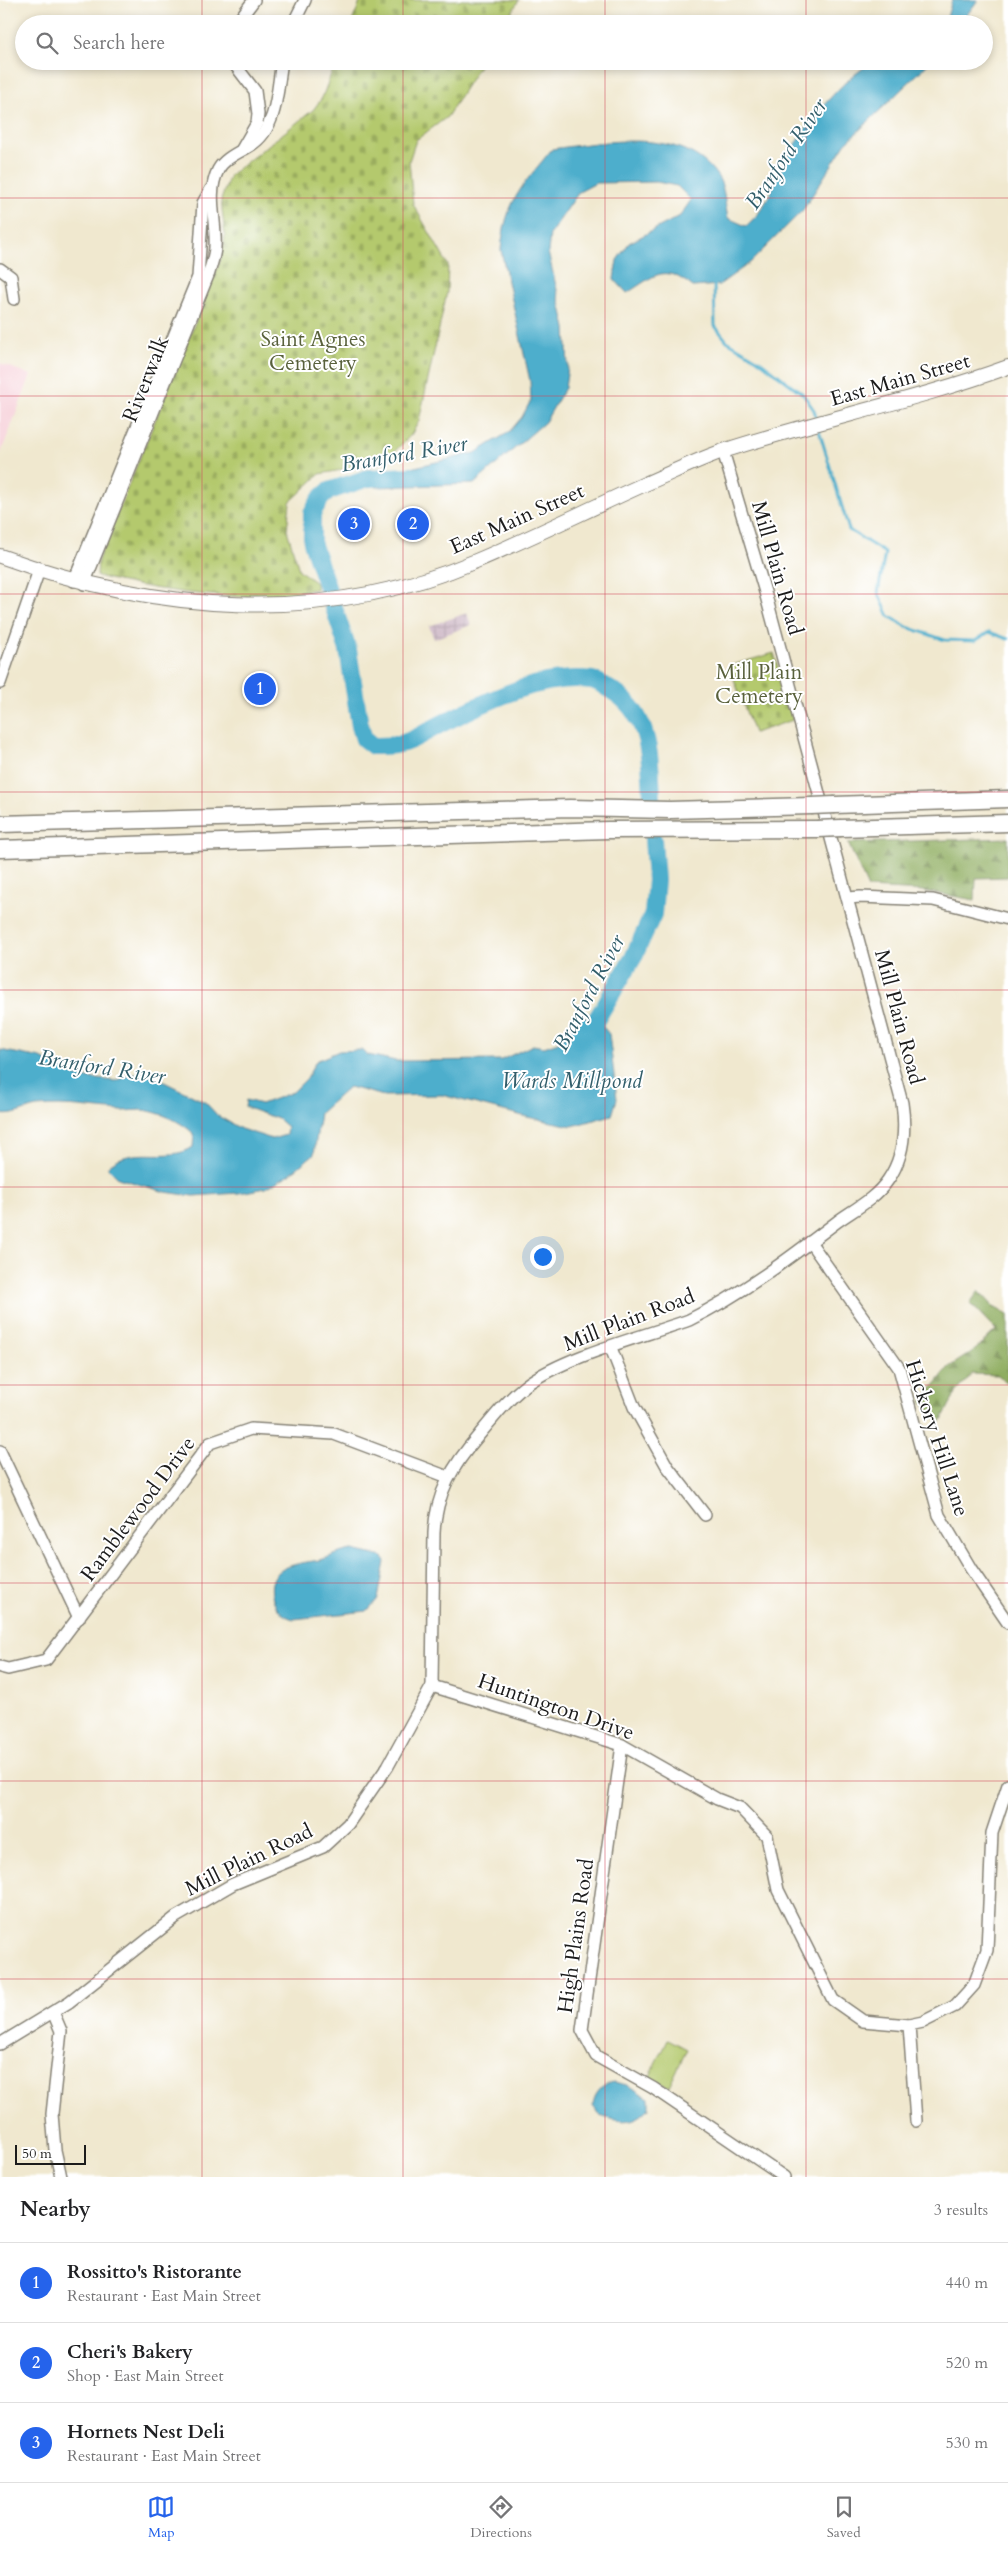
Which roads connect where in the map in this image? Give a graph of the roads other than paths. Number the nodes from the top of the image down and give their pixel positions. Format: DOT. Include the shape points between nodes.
graph roads {
  1 [pos="254,0"];
  2 [pos="305,0"];
  3 [pos="243,15"];
  4 [pos="298,15"];
  5 [pos="239,70"];
  6 [pos="280,70"];
  7 [pos="241,150"];
  8 [pos="215,183"];
  9 [pos="0,269"];
  10 [pos="14,298"];
  11 [pos="1008,367"];
  12 [pos="723,451"];
  13 [pos="0,556"];
  14 [pos="39,570"];
  15 [pos="79,582"];
  16 [pos="0,683"];
  17 [pos="1008,799"];
  18 [pos="1008,823"];
  19 [pos="0,824"];
  20 [pos="0,849"];
  21 [pos="849,898"];
  22 [pos="1008,919"];
  23 [pos="810,1242"];
  24 [pos="611,1348"];
  25 [pos="0,1451"];
  26 [pos="448,1477"];
  27 [pos="705,1515"];
  28 [pos="79,1618"];
  29 [pos="1008,1623"];
  30 [pos="0,1668"];
  31 [pos="432,1686"];
  32 [pos="622,1746"];
  33 [pos="1008,1784"];
  34 [pos="53,2012"];
  35 [pos="909,2025"];
  36 [pos="0,2044"];
  37 [pos="916,2121"];
  38 [pos="61,2177"];
  39 [pos="784,2177"];
  1 -- 3 [label="street"];
  2 -- 4 [label="street"];
  5 -- 7 [label="street, Riverwalk" via="255,90 258,114 257,124"];
  6 -- 7 [label="street, Riverwalk" via="272,116 265,134"];
  7 -- 8 [label="street, Riverwalk" via="218,170"];
  8 -- 15 [label="street, Riverwalk" via="203,203 198,277"];
  8 -- 15 [label="street, Riverwalk" via="212,196 215,247 209,273"];
  9 -- 10 [label="street" via="11,277"];
  11 -- 12 [label="main road, East Main Street" via="957,386"];
  12 -- 15 [label="main road, East Main Street" via="475,562 425,579 349,596 308,602 243,605 152,598"];
  12 -- 21 [label="street, Mill Plain Road"];
  13 -- 14 [label="main road, East Main Street"];
  14 -- 15 [label="main road, East Main Street"];
  14 -- 16 [label="street"];
  17 -- 19 [label="highway, bridge" via="670,810 570,808"];
  18 -- 20 [label="highway, bridge" via="817,829 608,830"];
  21 -- 22 [label="street" via="932,900"];
  21 -- 23 [label="street, Mill Plain Road" via="902,1103 905,1128 895,1168 877,1192"];
  23 -- 24 [label="street, Mill Plain Road" via="708,1311"];
  23 -- 29 [label="street, Hickory Hill Lane" via="899,1368 939,1515"];
  24 -- 26 [label="street, Mill Plain Road" via="553,1369 525,1386 471,1444"];
  24 -- 27 [label="street" via="634,1406 667,1466"];
  25 -- 28 [label="street"];
  26 -- 28 [label="street, Ramblewood Drive" via="334,1434 251,1429 210,1443"];
  26 -- 31 [label="street, Mill Plain Road" via="435,1512"];
  28 -- 30 [label="street, Ramblewood Drive" via="46,1660"];
  31 -- 32 [label="street, Huntington Drive"];
  31 -- 34 [label="street, Mill Plain Road" via="388,1766 348,1824 323,1847 233,1884 176,1917"];
  32 -- 35 [label="street, Huntington Drive" via="717,1799 740,1808 767,1836 778,1890 834,2000 863,2021"];
  32 -- 39 [label="street, High Plains Road" via="582,2030 596,2056 652,2088"];
  33 -- 35 [label="street" via="992,1833 987,1950 974,1985 955,2006"];
  34 -- 36 [label="street, Mill Plain Road"];
  34 -- 38 [label="street" via="62,2031 52,2114"];
  35 -- 37 [label="street"];
}
